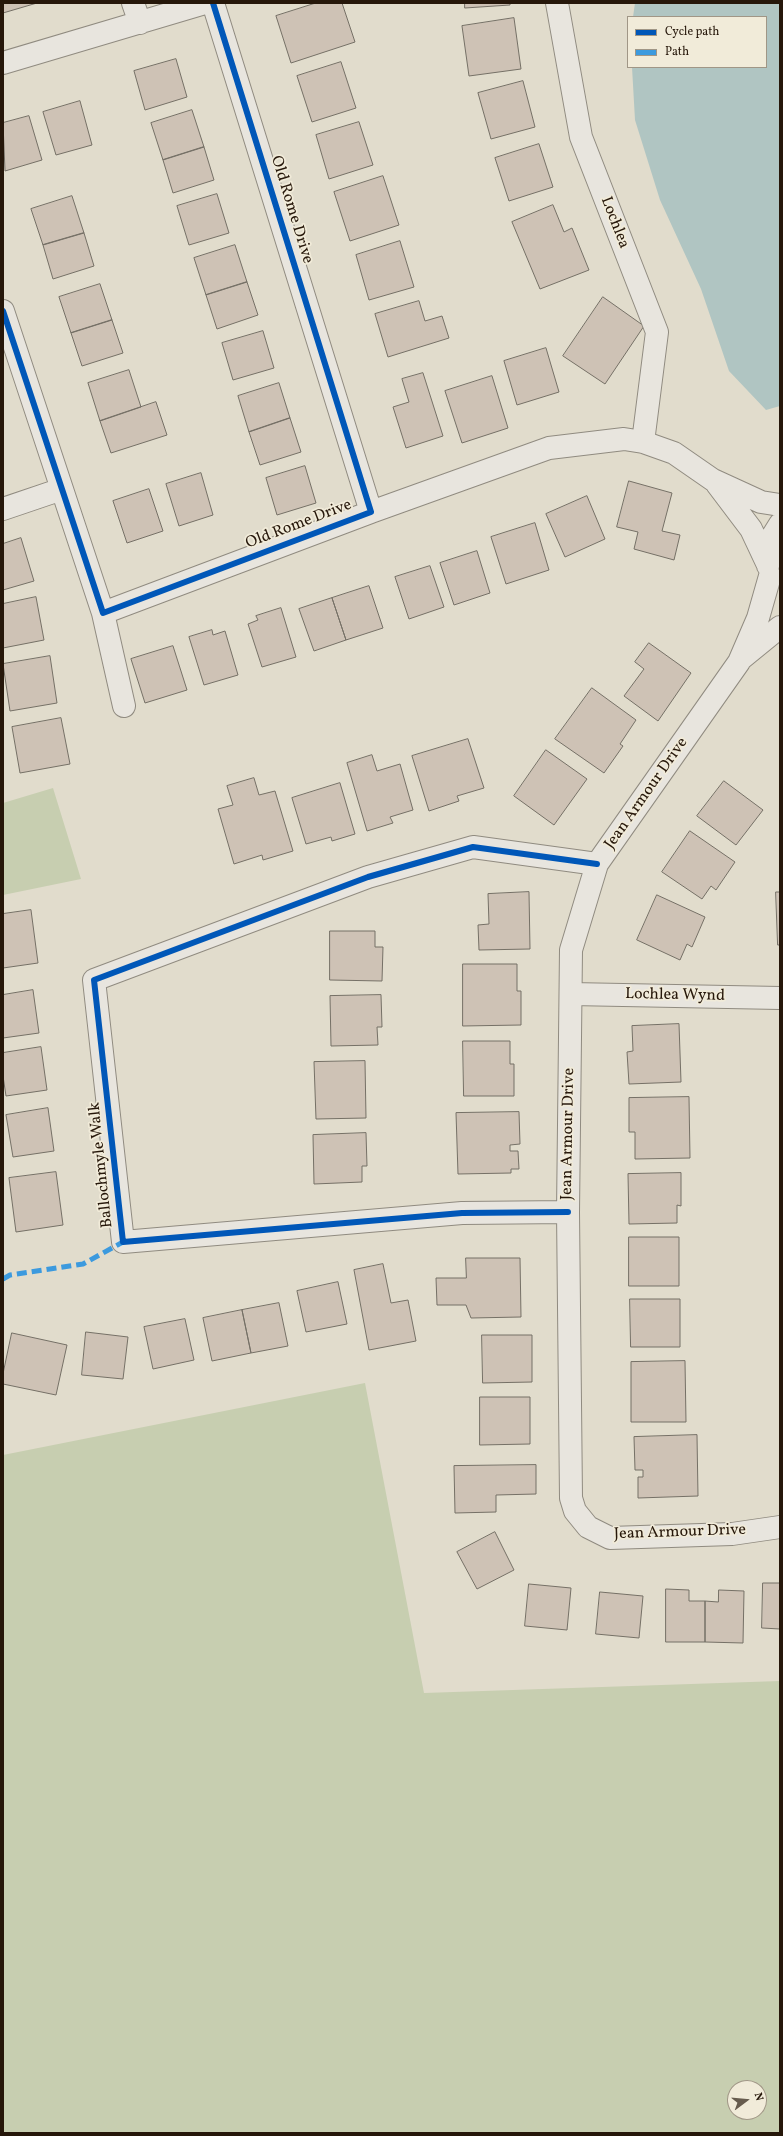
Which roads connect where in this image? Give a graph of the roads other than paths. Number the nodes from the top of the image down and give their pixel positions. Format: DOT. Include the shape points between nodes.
graph roads {
  1 [pos="205,3"];
  2 [pos="213,3"];
  3 [pos="557,3"];
  4 [pos="136,13"];
  5 [pos="3,64"];
  6 [pos="3,311"];
  7 [pos="643,442"];
  8 [pos="713,480"];
  9 [pos="62,489"];
  10 [pos="780,505"];
  11 [pos="3,508"];
  12 [pos="371,512"];
  13 [pos="780,524"];
  14 [pos="772,577"];
  15 [pos="103,613"];
  16 [pos="780,627"];
  17 [pos="738,662"];
  18 [pos="124,706"];
  19 [pos="597,864"];
  20 [pos="570,994"];
  21 [pos="780,998"];
  22 [pos="568,1212"];
  23 [pos="780,1527"];
  1 -- 4 [label="street"];
  2 -- 12 [label="street, Old Rome Drive"];
  3 -- 7 [label="street, Lochlea" via="581,137 657,332"];
  4 -- 5 [label="street"];
  6 -- 9 [label="street"];
  7 -- 8 [label="street, Old Rome Drive" via="674,453"];
  7 -- 12 [label="street, Old Rome Drive" via="624,439 549,448"];
  8 -- 10 [label="street, Old Rome Drive" via="761,502"];
  8 -- 14 [label="street, Old Rome Drive" via="751,528"];
  9 -- 11 [label="street"];
  9 -- 15 [label="street"];
  12 -- 15 [label="street, Old Rome Drive"];
  13 -- 14 [label="street, Jean Armour Drive" via="770,540"];
  14 -- 17 [label="street, Jean Armour Drive" via="758,618"];
  15 -- 18 [label="street"];
  16 -- 17 [label="street, Jean Armour Drive"];
  17 -- 19 [label="street, Jean Armour Drive"];
  19 -- 20 [label="street, Jean Armour Drive" via="571,950"];
  19 -- 22 [label="street, Ballochmyle Walk" via="472,847 368,877 94,980 123,1242 462,1213"];
  20 -- 21 [label="street, Lochlea Wynd"];
  20 -- 22 [label="street, Jean Armour Drive"];
  22 -- 23 [label="street, Jean Armour Drive" via="571,1498 575,1511 588,1527 610,1538 732,1534"];
}
